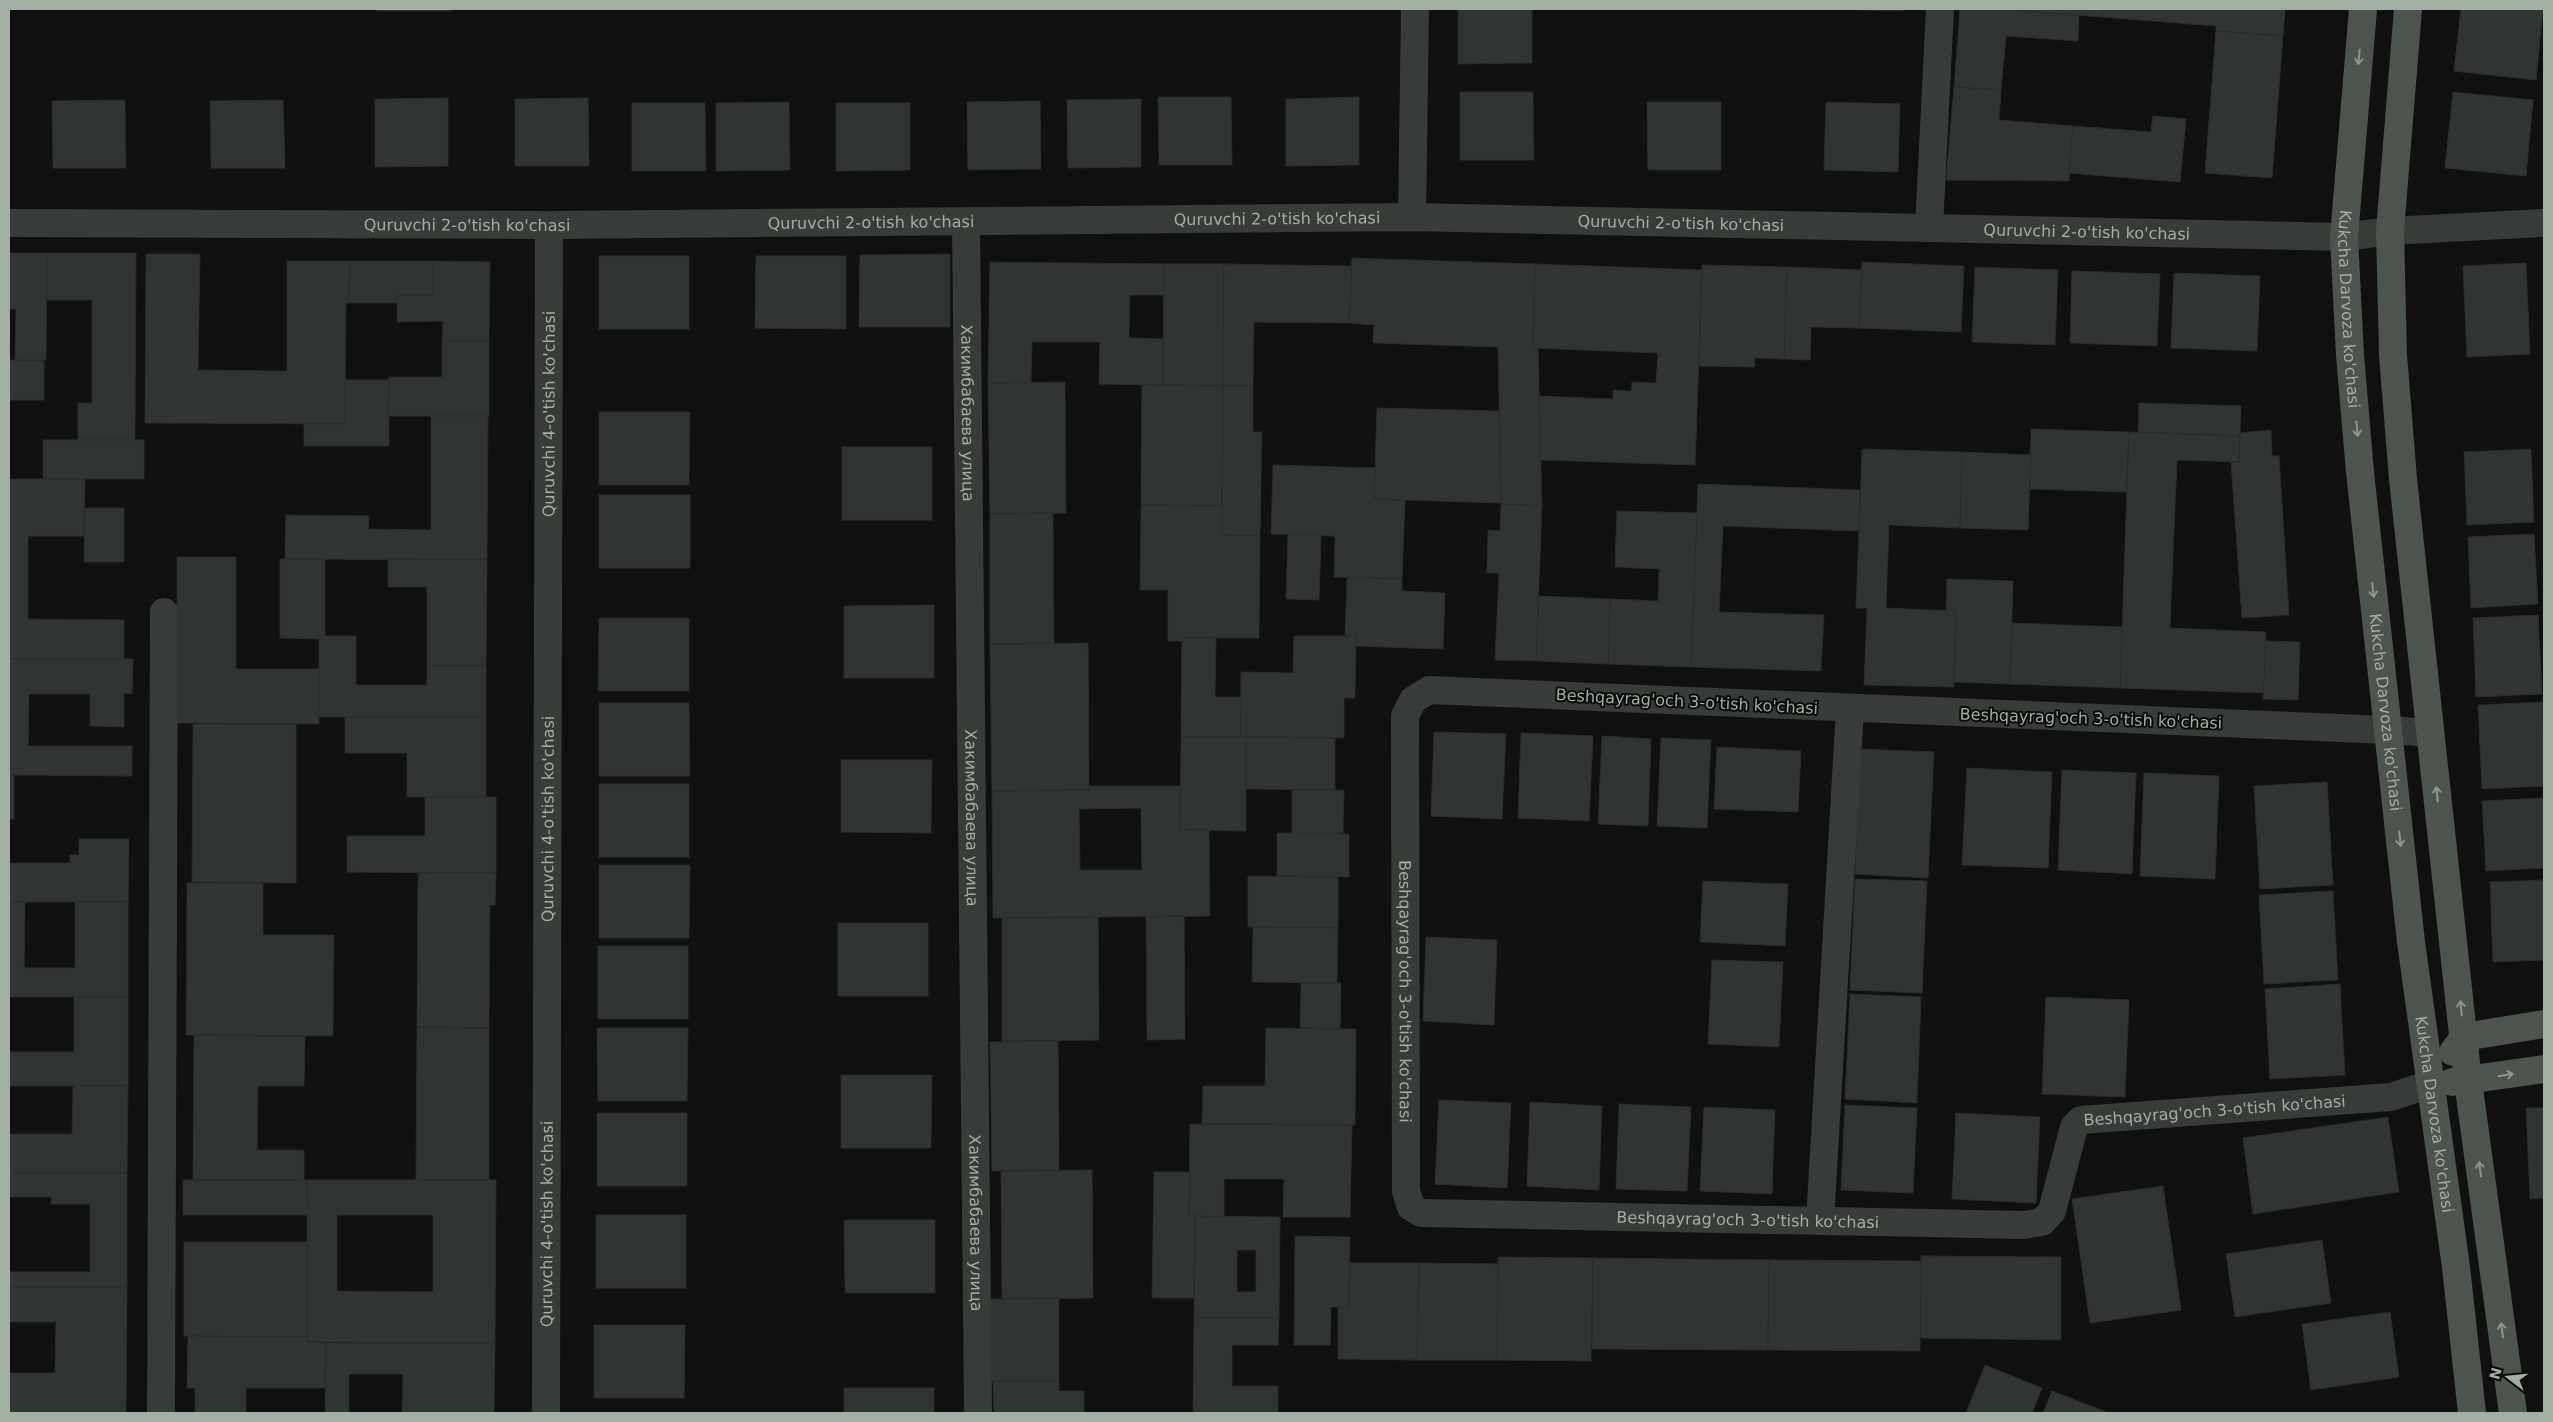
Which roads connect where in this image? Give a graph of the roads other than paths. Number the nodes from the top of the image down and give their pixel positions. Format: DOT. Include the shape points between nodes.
graph roads {
  1 [pos="1415,9"];
  2 [pos="1940,9"];
  3 [pos="2362,9"];
  4 [pos="2408,9"];
  5 [pos="1412,217"];
  6 [pos="966,222"];
  7 [pos="9,223"];
  8 [pos="2544,223"];
  9 [pos="549,225"];
  10 [pos="1929,226"];
  11 [pos="2390,231"];
  12 [pos="2344,237"];
  13 [pos="164,612"];
  14 [pos="1850,709"];
  15 [pos="2388,730"];
  16 [pos="2430,733"];
  17 [pos="2544,1024"];
  18 [pos="2464,1037"];
  19 [pos="2544,1069"];
  20 [pos="2468,1081"];
  21 [pos="2430,1084"];
  22 [pos="1820,1221"];
  23 [pos="161,1413"];
  24 [pos="546,1413"];
  25 [pos="978,1413"];
  26 [pos="2472,1413"];
  27 [pos="2513,1413"];
  1 -- 5 [label="street"];
  2 -- 10 [label="street"];
  3 -- 12 [label="main road, Kukcha Darvoza ko'chasi, one-way"];
  4 -- 11 [label="main road"];
  5 -- 6 [label="street, Quruvchi 2-o'tish ko'chasi"];
  5 -- 10 [label="street, Quruvchi 2-o'tish ko'chasi"];
  6 -- 9 [label="street, Quruvchi 2-o'tish ko'chasi"];
  6 -- 25 [label="street, Хакимбабаева улица"];
  7 -- 9 [label="street, Quruvchi 2-o'tish ko'chasi"];
  8 -- 11 [label="street, Quruvchi 2-o'tish ko'chasi"];
  9 -- 24 [label="street, Quruvchi 4-o'tish ko'chasi"];
  10 -- 12 [label="street, Quruvchi 2-o'tish ko'chasi"];
  11 -- 12 [label="street, Quruvchi 2-o'tish ko'chasi"];
  11 -- 16 [label="main road" via="2393,354"];
  12 -- 15 [label="main road, Kukcha Darvoza ko'chasi, one-way" via="2360,472"];
  13 -- 23 [label="street"];
  14 -- 15 [label="street, Beshqayrag'och 3-o'tish ko'chasi"];
  14 -- 22 [label="street"];
  14 -- 22 [label="street, Beshqayrag'och 3-o'tish ko'chasi" via="1429,690 1413,700 1405,716 1406,1191 1410,1207 1421,1213"];
  15 -- 16 [label="street, Beshqayrag'och 3-o'tish ko'chasi"];
  15 -- 21 [label="main road, Kukcha Darvoza ko'chasi, one-way"];
  18 -- 16 [label="main road, one-way"];
  17 -- 18 [label="main road"];
  18 -- 20 [label="main road"];
  18 -- 21 [label="main road"];
  20 -- 19 [label="main road, one-way"];
  20 -- 21 [label="main road"];
  27 -- 20 [label="main road, one-way"];
  21 -- 22 [label="street, Beshqayrag'och 3-o'tish ko'chasi" via="2391,1097 2081,1120 2074,1127 2052,1211 2042,1222 2024,1225"];
  21 -- 26 [label="main road, Kukcha Darvoza ko'chasi" via="2456,1267"];
}
